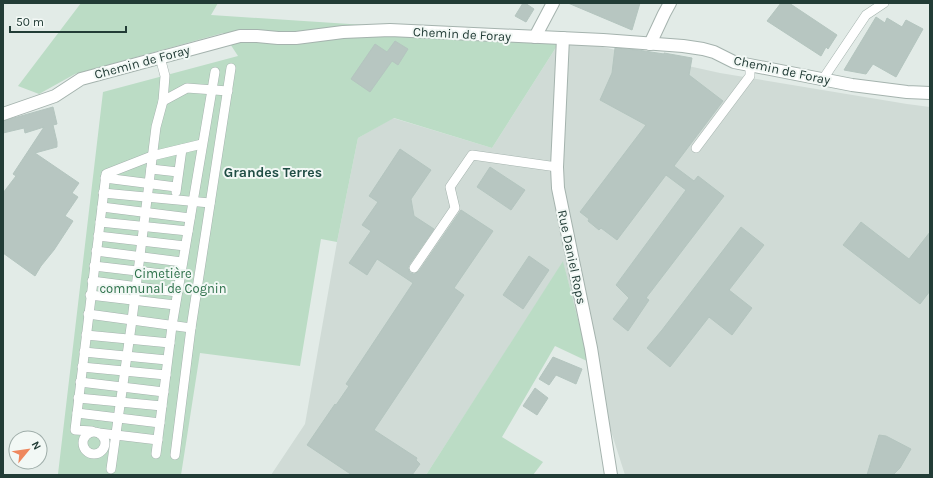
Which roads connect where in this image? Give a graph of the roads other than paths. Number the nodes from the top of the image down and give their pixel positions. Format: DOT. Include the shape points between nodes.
graph roads {
  1 [pos="553,3"];
  2 [pos="670,3"];
  3 [pos="884,3"];
  4 [pos="535,37"];
  5 [pos="563,38"];
  6 [pos="650,44"];
  7 [pos="160,57"];
  8 [pos="750,65"];
  9 [pos="231,68"];
  10 [pos="215,72"];
  11 [pos="823,79"];
  12 [pos="212,90"];
  13 [pos="228,91"];
  14 [pos="930,92"];
  15 [pos="163,101"];
  16 [pos="3,114"];
  17 [pos="202,144"];
  18 [pos="696,148"];
  19 [pos="182,149"];
  20 [pos="152,156"];
  21 [pos="557,167"];
  22 [pos="151,169"];
  23 [pos="178,172"];
  24 [pos="105,178"];
  25 [pos="149,183"];
  26 [pos="176,186"];
  27 [pos="103,193"];
  28 [pos="147,197"];
  29 [pos="174,200"];
  30 [pos="193,202"];
  31 [pos="210,203"];
  32 [pos="102,207"];
  33 [pos="145,212"];
  34 [pos="190,218"];
  35 [pos="100,222"];
  36 [pos="144,226"];
  37 [pos="188,231"];
  38 [pos="98,236"];
  39 [pos="142,241"];
  40 [pos="185,246"];
  41 [pos="96,251"];
  42 [pos="140,257"];
  43 [pos="182,262"];
  44 [pos="94,266"];
  45 [pos="414,268"];
  46 [pos="138,271"];
  47 [pos="180,276"];
  48 [pos="92,281"];
  49 [pos="136,286"];
  50 [pos="177,292"];
  51 [pos="90,295"];
  52 [pos="134,300"];
  53 [pos="175,305"];
  54 [pos="88,314"];
  55 [pos="132,320"];
  56 [pos="172,326"];
  57 [pos="191,328"];
  58 [pos="86,335"];
  59 [pos="129,339"];
  60 [pos="170,343"];
  61 [pos="84,352"];
  62 [pos="127,356"];
  63 [pos="167,360"];
  64 [pos="82,367"];
  65 [pos="125,371"];
  66 [pos="166,375"];
  67 [pos="80,382"];
  68 [pos="122,387"];
  69 [pos="164,392"];
  70 [pos="78,398"];
  71 [pos="120,402"];
  72 [pos="162,406"];
  73 [pos="77,413"];
  74 [pos="118,418"];
  75 [pos="160,423"];
  76 [pos="116,435"];
  77 [pos="158,440"];
  78 [pos="156,454"];
  79 [pos="175,455"];
  80 [pos="111,469"];
  81 [pos="610,474"];
  1 -- 4 [label="street"];
  2 -- 6 [label="street"];
  3 -- 11 [label="lane" via="866,15"];
  4 -- 5 [label="street, Chemin de Foray"];
  4 -- 7 [label="street, Chemin de Foray" via="390,30 296,38 240,36"];
  5 -- 6 [label="street, Chemin de Foray"];
  5 -- 21 [label="street, Rue Daniel Rops"];
  6 -- 8 [label="street, Chemin de Foray" via="703,49 734,62"];
  7 -- 15 [label="lane" via="165,76"];
  7 -- 16 [label="street, Chemin de Foray" via="81,78 55,96"];
  8 -- 11 [label="street, Chemin de Foray"];
  8 -- 18 [label="lane" via="750,76"];
  9 -- 13 [label="lane"];
  10 -- 12 [label="lane"];
  11 -- 14 [label="street, Chemin de Foray" via="907,92"];
  12 -- 13 [label="lane"];
  12 -- 15 [label="lane" via="187,88"];
  12 -- 17 [label="lane"];
  13 -- 31 [label="lane"];
  15 -- 20 [label="lane"];
  17 -- 19 [label="lane"];
  17 -- 30 [label="lane"];
  19 -- 20 [label="lane"];
  19 -- 23 [label="lane"];
  20 -- 22 [label="lane"];
  20 -- 24 [label="lane" via="106,174"];
  21 -- 45 [label="lane" via="472,155 450,187 455,208"];
  21 -- 81 [label="street, Rue Daniel Rops" via="558,188 591,348"];
  22 -- 23 [label="lane"];
  22 -- 25 [label="lane"];
  23 -- 26 [label="lane"];
  24 -- 25 [label="lane"];
  24 -- 27 [label="lane"];
  25 -- 26 [label="lane"];
  25 -- 28 [label="lane"];
  26 -- 29 [label="lane"];
  27 -- 28 [label="lane"];
  27 -- 32 [label="lane"];
  28 -- 29 [label="lane"];
  28 -- 33 [label="lane"];
  29 -- 30 [label="lane"];
  30 -- 31 [label="lane"];
  30 -- 34 [label="lane"];
  31 -- 57 [label="lane"];
  32 -- 33 [label="lane"];
  32 -- 35 [label="lane"];
  33 -- 34 [label="lane"];
  33 -- 36 [label="lane"];
  34 -- 37 [label="lane"];
  35 -- 36 [label="lane"];
  35 -- 38 [label="lane"];
  36 -- 37 [label="lane"];
  36 -- 39 [label="lane"];
  37 -- 40 [label="lane"];
  38 -- 39 [label="lane"];
  38 -- 41 [label="lane"];
  39 -- 40 [label="lane"];
  39 -- 42 [label="lane"];
  40 -- 43 [label="lane"];
  41 -- 42 [label="lane"];
  41 -- 44 [label="lane"];
  42 -- 43 [label="lane"];
  42 -- 46 [label="lane"];
  43 -- 47 [label="lane"];
  44 -- 46 [label="lane"];
  44 -- 48 [label="lane"];
  46 -- 47 [label="lane"];
  46 -- 49 [label="lane"];
  47 -- 50 [label="lane"];
  48 -- 49 [label="lane"];
  48 -- 51 [label="lane"];
  49 -- 50 [label="lane"];
  49 -- 52 [label="lane"];
  50 -- 53 [label="lane"];
  51 -- 52 [label="lane"];
  51 -- 54 [label="lane"];
  52 -- 53 [label="lane"];
  52 -- 55 [label="lane"];
  53 -- 56 [label="lane"];
  54 -- 55 [label="lane"];
  54 -- 58 [label="lane"];
  55 -- 56 [label="lane"];
  55 -- 59 [label="lane"];
  56 -- 57 [label="lane"];
  56 -- 60 [label="lane"];
  57 -- 79 [label="lane"];
  58 -- 59 [label="lane"];
  58 -- 61 [label="lane"];
  59 -- 60 [label="lane"];
  59 -- 62 [label="lane"];
  60 -- 63 [label="lane"];
  61 -- 62 [label="lane"];
  61 -- 64 [label="lane"];
  62 -- 63 [label="lane"];
  62 -- 65 [label="lane"];
  63 -- 66 [label="lane"];
  64 -- 65 [label="lane"];
  64 -- 67 [label="lane"];
  65 -- 66 [label="lane"];
  65 -- 68 [label="lane"];
  66 -- 69 [label="lane"];
  67 -- 68 [label="lane"];
  67 -- 70 [label="lane"];
  68 -- 69 [label="lane"];
  68 -- 71 [label="lane"];
  69 -- 72 [label="lane"];
  70 -- 71 [label="lane"];
  70 -- 73 [label="lane"];
  71 -- 72 [label="lane"];
  71 -- 74 [label="lane"];
  72 -- 75 [label="lane"];
  73 -- 74 [label="lane"];
  73 -- 76 [label="lane" via="75,430"];
  74 -- 75 [label="lane"];
  74 -- 76 [label="lane"];
  75 -- 77 [label="lane"];
  76 -- 77 [label="lane"];
  76 -- 80 [label="lane"];
  77 -- 78 [label="lane"];
}
